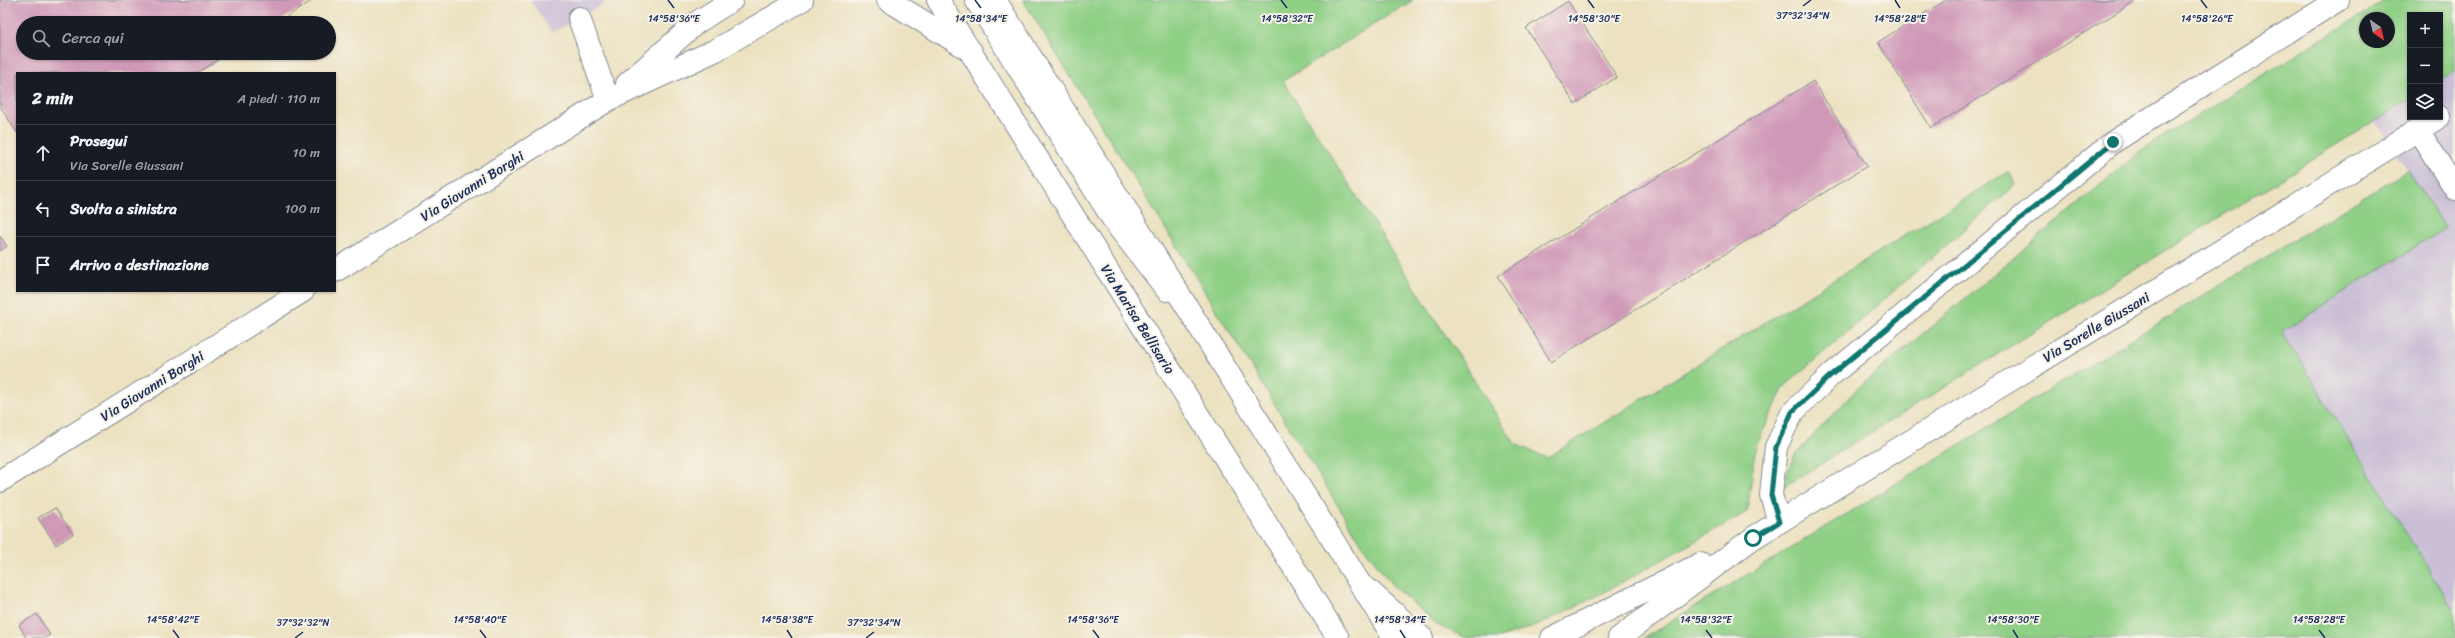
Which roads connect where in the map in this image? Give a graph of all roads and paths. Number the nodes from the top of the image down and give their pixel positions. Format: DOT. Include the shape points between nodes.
graph roads {
  1 [pos="732,0"];
  2 [pos="802,0"];
  3 [pos="888,0"];
  4 [pos="938,0"];
  5 [pos="976,0"];
  6 [pos="995,0"];
  7 [pos="2338,0"];
  8 [pos="579,18"];
  9 [pos="971,51"];
  10 [pos="608,100"];
  11 [pos="2455,108"];
  12 [pos="2443,115"];
  13 [pos="2435,120"];
  14 [pos="2418,130"];
  15 [pos="2455,189"];
  16 [pos="336,270"];
  17 [pos="301,292"];
  18 [pos="1220,359"];
  19 [pos="0,481"];
  20 [pos="1779,522"];
  21 [pos="1753,538"];
  22 [pos="1359,581"];
  23 [pos="1338,638"];
  24 [pos="1394,638"];
  25 [pos="1422,638"];
  26 [pos="1552,638"];
  27 [pos="1619,638"];
  1 -- 10 [label="street" via="696,23"];
  2 -- 10 [label="street" via="716,50"];
  3 -- 9 [label="street"];
  4 -- 9 [label="street, Via Marisa Bellisario"];
  5 -- 18 [label="street" via="1116,224"];
  6 -- 18 [label="street"];
  7 -- 20 [label="street" via="2113,142 1831,375 1792,412 1776,447 1771,495"];
  8 -- 10 [label="street"];
  9 -- 23 [label="street, Via Marisa Bellisario"];
  10 -- 16 [label="street, Via Giovanni Borghi"];
  11 -- 12 [label="street, Via Sorelle Giussani"];
  13 -- 14 [label="street, Via Sorelle Giussani"];
  14 -- 15 [label="street"];
  14 -- 20 [label="street, Via Sorelle Giussani"];
  17 -- 19 [label="street, Via Giovanni Borghi"];
  18 -- 22 [label="street"];
  20 -- 21 [label="street, Via Sorelle Giussani"];
  21 -- 26 [label="street"];
  21 -- 27 [label="street"];
  22 -- 24 [label="street"];
  22 -- 25 [label="street"];
}
